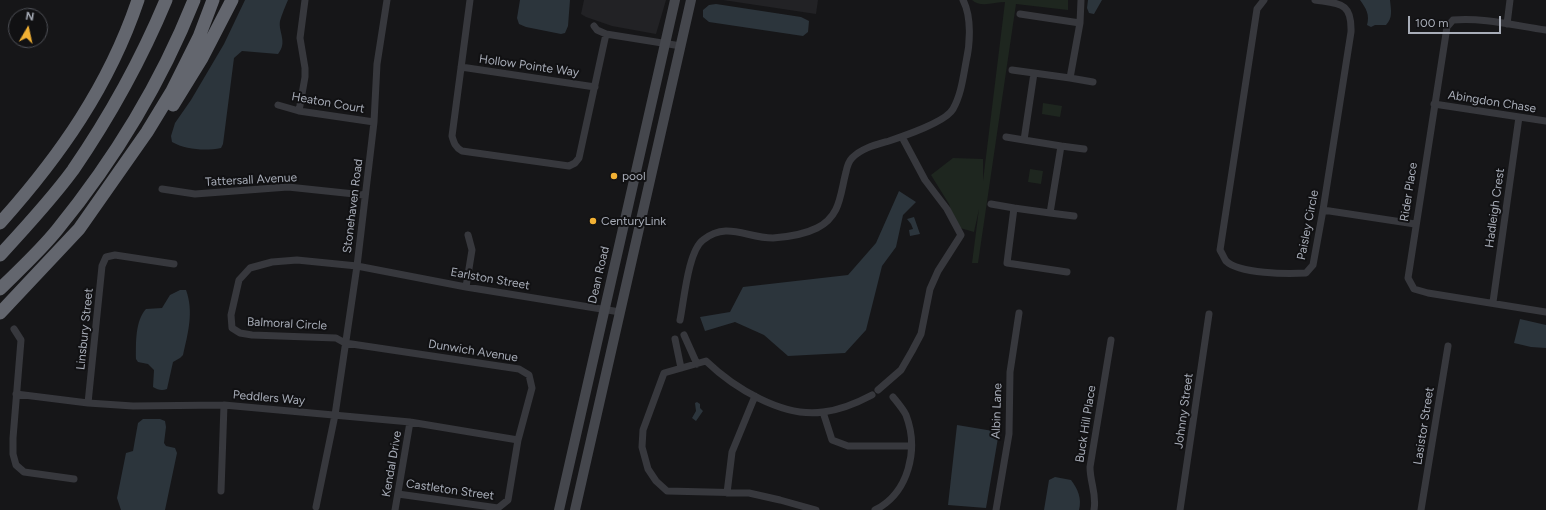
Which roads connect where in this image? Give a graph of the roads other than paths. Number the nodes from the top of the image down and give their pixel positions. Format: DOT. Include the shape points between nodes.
graph roads {
  1 [pos="138,0"];
  2 [pos="166,0"];
  3 [pos="194,0"];
  4 [pos="213,0"];
  5 [pos="232,0"];
  6 [pos="305,0"];
  7 [pos="387,0"];
  8 [pos="470,0"];
  9 [pos="675,0"];
  10 [pos="691,0"];
  11 [pos="963,0"];
  12 [pos="1081,0"];
  13 [pos="1264,0"];
  14 [pos="1315,0"];
  15 [pos="1510,0"];
  16 [pos="1020,14"];
  17 [pos="1080,23"];
  18 [pos="1507,24"];
  19 [pos="594,26"];
  20 [pos="1546,30"];
  21 [pos="606,34"];
  22 [pos="665,44"];
  23 [pos="681,46"];
  24 [pos="461,67"];
  25 [pos="1012,70"];
  26 [pos="1034,73"];
  27 [pos="1070,78"];
  28 [pos="1093,82"];
  29 [pos="595,87"];
  30 [pos="1434,104"];
  31 [pos="278,105"];
  32 [pos="299,110"];
  33 [pos="1519,117"];
  34 [pos="1546,121"];
  35 [pos="374,122"];
  36 [pos="147,132"];
  37 [pos="902,137"];
  38 [pos="1006,137"];
  39 [pos="1024,140"];
  40 [pos="1061,146"];
  41 [pos="1084,149"];
  42 [pos="162,189"];
  43 [pos="364,195"];
  44 [pos="991,204"];
  45 [pos="1014,208"];
  46 [pos="1323,210"];
  47 [pos="1050,213"];
  48 [pos="1074,216"];
  49 [pos="0,223"];
  50 [pos="1416,224"];
  51 [pos="468,235"];
  52 [pos="0,255"];
  53 [pos="174,264"];
  54 [pos="357,266"];
  55 [pos="1067,272"];
  56 [pos="466,287"];
  57 [pos="0,289"];
  58 [pos="1493,302"];
  59 [pos="604,310"];
  60 [pos="620,312"];
  61 [pos="1546,312"];
  62 [pos="0,313"];
  63 [pos="1019,313"];
  64 [pos="1209,314"];
  65 [pos="680,320"];
  66 [pos="14,328"];
  67 [pos="684,335"];
  68 [pos="675,339"];
  69 [pos="1110,340"];
  70 [pos="345,343"];
  71 [pos="1448,346"];
  72 [pos="697,364"];
  73 [pos="682,368"];
  74 [pos="16,394"];
  75 [pos="756,396"];
  76 [pos="893,397"];
  77 [pos="88,403"];
  78 [pos="224,405"];
  79 [pos="824,412"];
  80 [pos="335,415"];
  81 [pos="410,422"];
  82 [pos="518,440"];
  83 [pos="912,446"];
  84 [pos="74,479"];
  85 [pos="221,491"];
  86 [pos="727,493"];
  87 [pos="398,494"];
  88 [pos="316,507"];
  89 [pos="395,510"];
  90 [pos="559,510"];
  91 [pos="574,510"];
  92 [pos="816,510"];
  93 [pos="875,510"];
  94 [pos="996,510"];
  95 [pos="1094,510"];
  96 [pos="1180,510"];
  97 [pos="1422,510"];
  1 -- 49 [label="highway" via="127,33 106,76 78,123 27,193"];
  2 -- 52 [label="highway" via="137,63 111,110 72,170 34,218"];
  3 -- 57 [label="highway" via="163,69 117,148 56,231"];
  4 -- 36 [label="highway" via="199,36 172,91"];
  5 -- 36 [label="highway" via="207,49 179,95 164,118"];
  6 -- 32 [label="street" via="300,38 305,77"];
  7 -- 35 [label="street, Stonehaven Road" via="377,64"];
  8 -- 24 [label="street"];
  9 -- 22 [label="main road, Dean Road"];
  10 -- 23 [label="main road"];
  11 -- 37 [label="street" via="969,25 970,47 953,110 943,119"];
  12 -- 17 [label="street"];
  13 -- 46 [label="street, Paisley Circle" via="1257,9 1220,250 1226,261 1236,267 1283,274 1306,273 1313,265"];
  14 -- 46 [label="street, Paisley Circle" via="1338,4 1348,12 1351,19"];
  15 -- 18 [label="street"];
  16 -- 17 [label="street"];
  17 -- 27 [label="street"];
  18 -- 20 [label="street"];
  18 -- 30 [label="street, Rider Place" via="1453,20 1447,27"];
  19 -- 21 [label="street"];
  21 -- 22 [label="street"];
  21 -- 29 [label="street"];
  22 -- 23 [label="street"];
  22 -- 59 [label="main road, Dean Road"];
  23 -- 60 [label="main road"];
  24 -- 29 [label="street, Hollow Pointe Way"];
  24 -- 29 [label="street" via="452,136 457,148 462,151 569,166 579,158"];
  25 -- 26 [label="street"];
  26 -- 27 [label="street"];
  26 -- 39 [label="street"];
  27 -- 28 [label="street"];
  30 -- 33 [label="street, Abingdon Chase"];
  30 -- 50 [label="street, Rider Place"];
  31 -- 32 [label="street, Heaton Court"];
  32 -- 35 [label="street, Heaton Court"];
  33 -- 34 [label="street, Abingdon Chase"];
  33 -- 58 [label="street, Hadleigh Crest"];
  35 -- 43 [label="street, Stonehaven Road"];
  36 -- 62 [label="highway" via="79,229"];
  37 -- 65 [label="street" via="861,150 850,160 840,203 831,218 818,228 799,235 772,238 719,231 703,240 697,246 692,259"];
  37 -- 79 [label="street" via="925,180 947,209 961,235 938,271 930,289 921,334 901,370 875,393 859,402"];
  38 -- 39 [label="street"];
  39 -- 40 [label="street"];
  40 -- 41 [label="street"];
  40 -- 47 [label="street"];
  42 -- 43 [label="street, Tattersall Avenue" via="195,194 288,187"];
  43 -- 54 [label="street, Stonehaven Road"];
  44 -- 45 [label="street"];
  45 -- 47 [label="street"];
  45 -- 55 [label="street" via="1007,263"];
  46 -- 50 [label="street"];
  47 -- 48 [label="street"];
  50 -- 58 [label="street, Rider Place" via="1408,278 1414,289"];
  51 -- 56 [label="street" via="472,250"];
  53 -- 77 [label="street, Linsbury Street" via="114,255 106,257 102,266"];
  54 -- 56 [label="street, Earlston Street"];
  54 -- 70 [label="street, Stonehaven Road"];
  54 -- 70 [label="street, Balmoral Circle" via="297,260 272,262 250,268 239,280 231,316 232,328 240,333 336,338"];
  56 -- 59 [label="street, Earlston Street"];
  58 -- 61 [label="street, Rider Place"];
  59 -- 60 [label="street, Earlston Street"];
  59 -- 90 [label="main road, Dean Road"];
  60 -- 91 [label="main road"];
  63 -- 94 [label="street, Albin Lane" via="1010,372 1009,434"];
  64 -- 96 [label="street, Johnny Street"];
  66 -- 74 [label="street" via="21,340"];
  67 -- 72 [label="street"];
  68 -- 73 [label="street"];
  69 -- 95 [label="street, Buck Hill Place" via="1090,467 1090,479 1096,500"];
  70 -- 80 [label="street, Stonehaven Road"];
  70 -- 82 [label="street, Dunwich Avenue" via="519,369 529,375 532,388"];
  71 -- 97 [label="street, Lasistor Street"];
  72 -- 73 [label="street"];
  72 -- 75 [label="street" via="706,361 736,385"];
  73 -- 86 [label="street" via="664,373 643,430 642,447 648,469 656,481 667,490"];
  74 -- 77 [label="street, Peddlers Way"];
  74 -- 84 [label="street" via="13,438 16,465 24,472"];
  75 -- 79 [label="street" via="783,408"];
  75 -- 86 [label="street" via="732,452"];
  76 -- 83 [label="street" via="906,414"];
  77 -- 78 [label="street, Peddlers Way" via="133,406"];
  78 -- 80 [label="street, Peddlers Way"];
  78 -- 85 [label="street"];
  79 -- 83 [label="street" via="832,440 848,446"];
  80 -- 81 [label="street, Peddlers Way"];
  80 -- 88 [label="street, Stonehaven Road"];
  81 -- 82 [label="street, Peddlers Way"];
  81 -- 87 [label="street, Kendal Drive"];
  82 -- 87 [label="street, Castleton Street" via="508,500 498,508"];
  83 -- 93 [label="street" via="908,473 897,494"];
  86 -- 92 [label="street" via="755,494"];
  87 -- 89 [label="street, Kendal Drive"];
}
